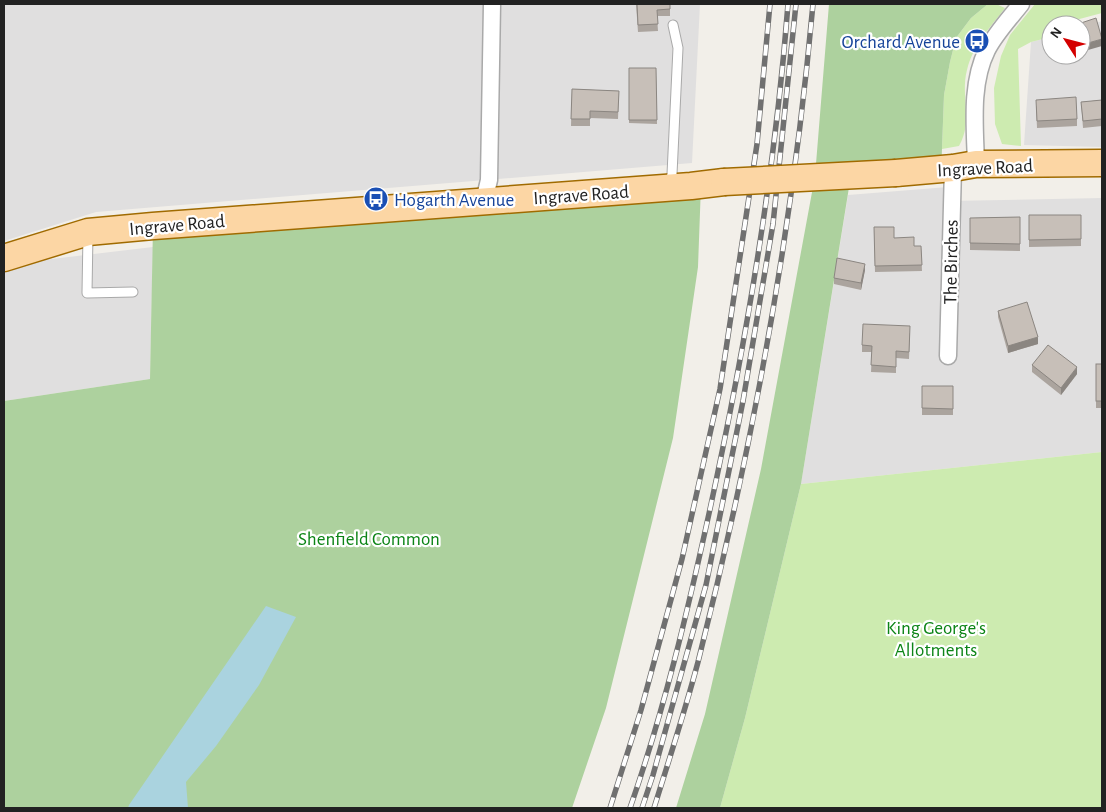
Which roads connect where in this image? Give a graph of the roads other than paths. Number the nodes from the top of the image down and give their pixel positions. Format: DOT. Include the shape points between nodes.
graph roads {
  1 [pos="492,4"];
  2 [pos="1021,4"];
  3 [pos="673,25"];
  4 [pos="1102,162"];
  5 [pos="964,166"];
  6 [pos="670,187"];
  7 [pos="484,201"];
  8 [pos="88,232"];
  9 [pos="4,258"];
  10 [pos="134,292"];
  11 [pos="948,356"];
  1 -- 7 [label="street" via="489,180"];
  2 -- 5 [label="street" via="987,49 980,68"];
  3 -- 6 [label="lane" via="678,48"];
  4 -- 5 [label="main road, Ingrave Road"];
  5 -- 6 [label="main road, Ingrave Road, bridge"];
  5 -- 11 [label="street, The Birches"];
  6 -- 7 [label="main road, Ingrave Road"];
  7 -- 8 [label="main road, Ingrave Road"];
  8 -- 9 [label="main road, Ingrave Road"];
  8 -- 10 [label="lane" via="87,293"];
}
